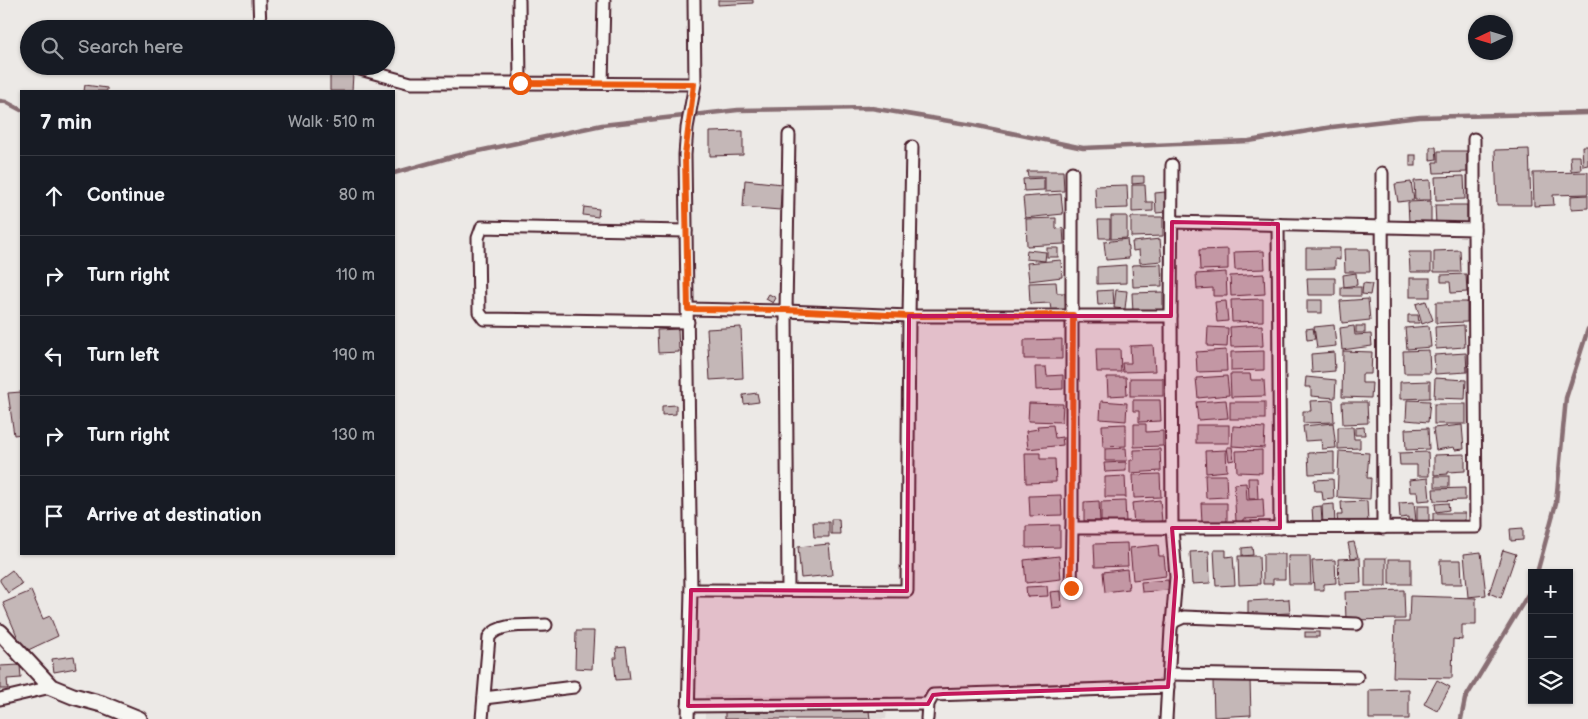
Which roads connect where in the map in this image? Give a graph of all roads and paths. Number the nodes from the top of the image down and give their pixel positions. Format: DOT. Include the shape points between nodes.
graph roads {
  1 [pos="259,0"];
  2 [pos="520,0"];
  3 [pos="604,0"];
  4 [pos="694,0"];
  5 [pos="260,20"];
  6 [pos="382,75"];
  7 [pos="520,83"];
  8 [pos="602,83"];
  9 [pos="694,84"];
  10 [pos="789,135"];
  11 [pos="1474,139"];
  12 [pos="912,148"];
  13 [pos="1172,165"];
  14 [pos="1072,172"];
  15 [pos="1382,173"];
  16 [pos="1172,222"];
  17 [pos="1278,224"];
  18 [pos="1382,227"];
  19 [pos="1474,229"];
  20 [pos="686,231"];
  21 [pos="688,309"];
  22 [pos="786,310"];
  23 [pos="1073,315"];
  24 [pos="908,316"];
  25 [pos="1171,316"];
  26 [pos="688,322"];
  27 [pos="1072,528"];
  28 [pos="1172,528"];
  29 [pos="1280,528"];
  30 [pos="1383,528"];
  31 [pos="1071,588"];
  32 [pos="691,590"];
  33 [pos="788,590"];
  34 [pos="1172,624"];
  35 [pos="1357,624"];
  36 [pos="546,625"];
  37 [pos="0,632"];
  38 [pos="1169,674"];
  39 [pos="1357,677"];
  40 [pos="51,687"];
  41 [pos="574,687"];
  42 [pos="1168,687"];
  43 [pos="484,698"];
  44 [pos="0,699"];
  45 [pos="928,704"];
  46 [pos="688,706"];
  47 [pos="139,719"];
  48 [pos="482,719"];
  49 [pos="688,719"];
  50 [pos="927,719"];
  51 [pos="1166,719"];
  1 -- 5 [label="street"];
  2 -- 7 [label="street"];
  3 -- 8 [label="street"];
  4 -- 9 [label="street"];
  6 -- 7 [label="street" via="411,83"];
  7 -- 8 [label="street"];
  8 -- 9 [label="street"];
  9 -- 20 [label="street" via="685,155"];
  10 -- 22 [label="street"];
  11 -- 19 [label="street"];
  12 -- 24 [label="street"];
  13 -- 16 [label="street"];
  14 -- 23 [label="street"];
  15 -- 18 [label="street"];
  16 -- 17 [label="street"];
  16 -- 25 [label="street"];
  17 -- 18 [label="street"];
  17 -- 29 [label="street"];
  18 -- 19 [label="street"];
  18 -- 30 [label="street"];
  19 -- 30 [label="street" via="1476,527"];
  20 -- 21 [label="street"];
  20 -- 26 [label="street" via="482,227 478,238 478,312 484,319"];
  21 -- 22 [label="street"];
  21 -- 26 [label="street"];
  22 -- 24 [label="street"];
  22 -- 33 [label="street"];
  23 -- 24 [label="street"];
  23 -- 25 [label="street"];
  23 -- 27 [label="street"];
  24 -- 33 [label="street" via="907,591"];
  25 -- 28 [label="street"];
  26 -- 32 [label="street"];
  27 -- 28 [label="street"];
  27 -- 31 [label="street"];
  28 -- 29 [label="street"];
  28 -- 34 [label="street" via="1176,577"];
  29 -- 30 [label="street"];
  32 -- 33 [label="street"];
  32 -- 46 [label="street"];
  34 -- 35 [label="street" via="1184,617"];
  34 -- 38 [label="street"];
  36 -- 43 [label="street" via="500,628 492,632"];
  37 -- 40 [label="street"];
  38 -- 39 [label="street"];
  38 -- 42 [label="street"];
  40 -- 44 [label="street"];
  40 -- 47 [label="street"];
  41 -- 43 [label="street"];
  42 -- 45 [label="street" via="943,694 933,695"];
  42 -- 51 [label="street"];
  43 -- 48 [label="street"];
  45 -- 46 [label="street"];
  45 -- 50 [label="street"];
  46 -- 49 [label="street"];
}
